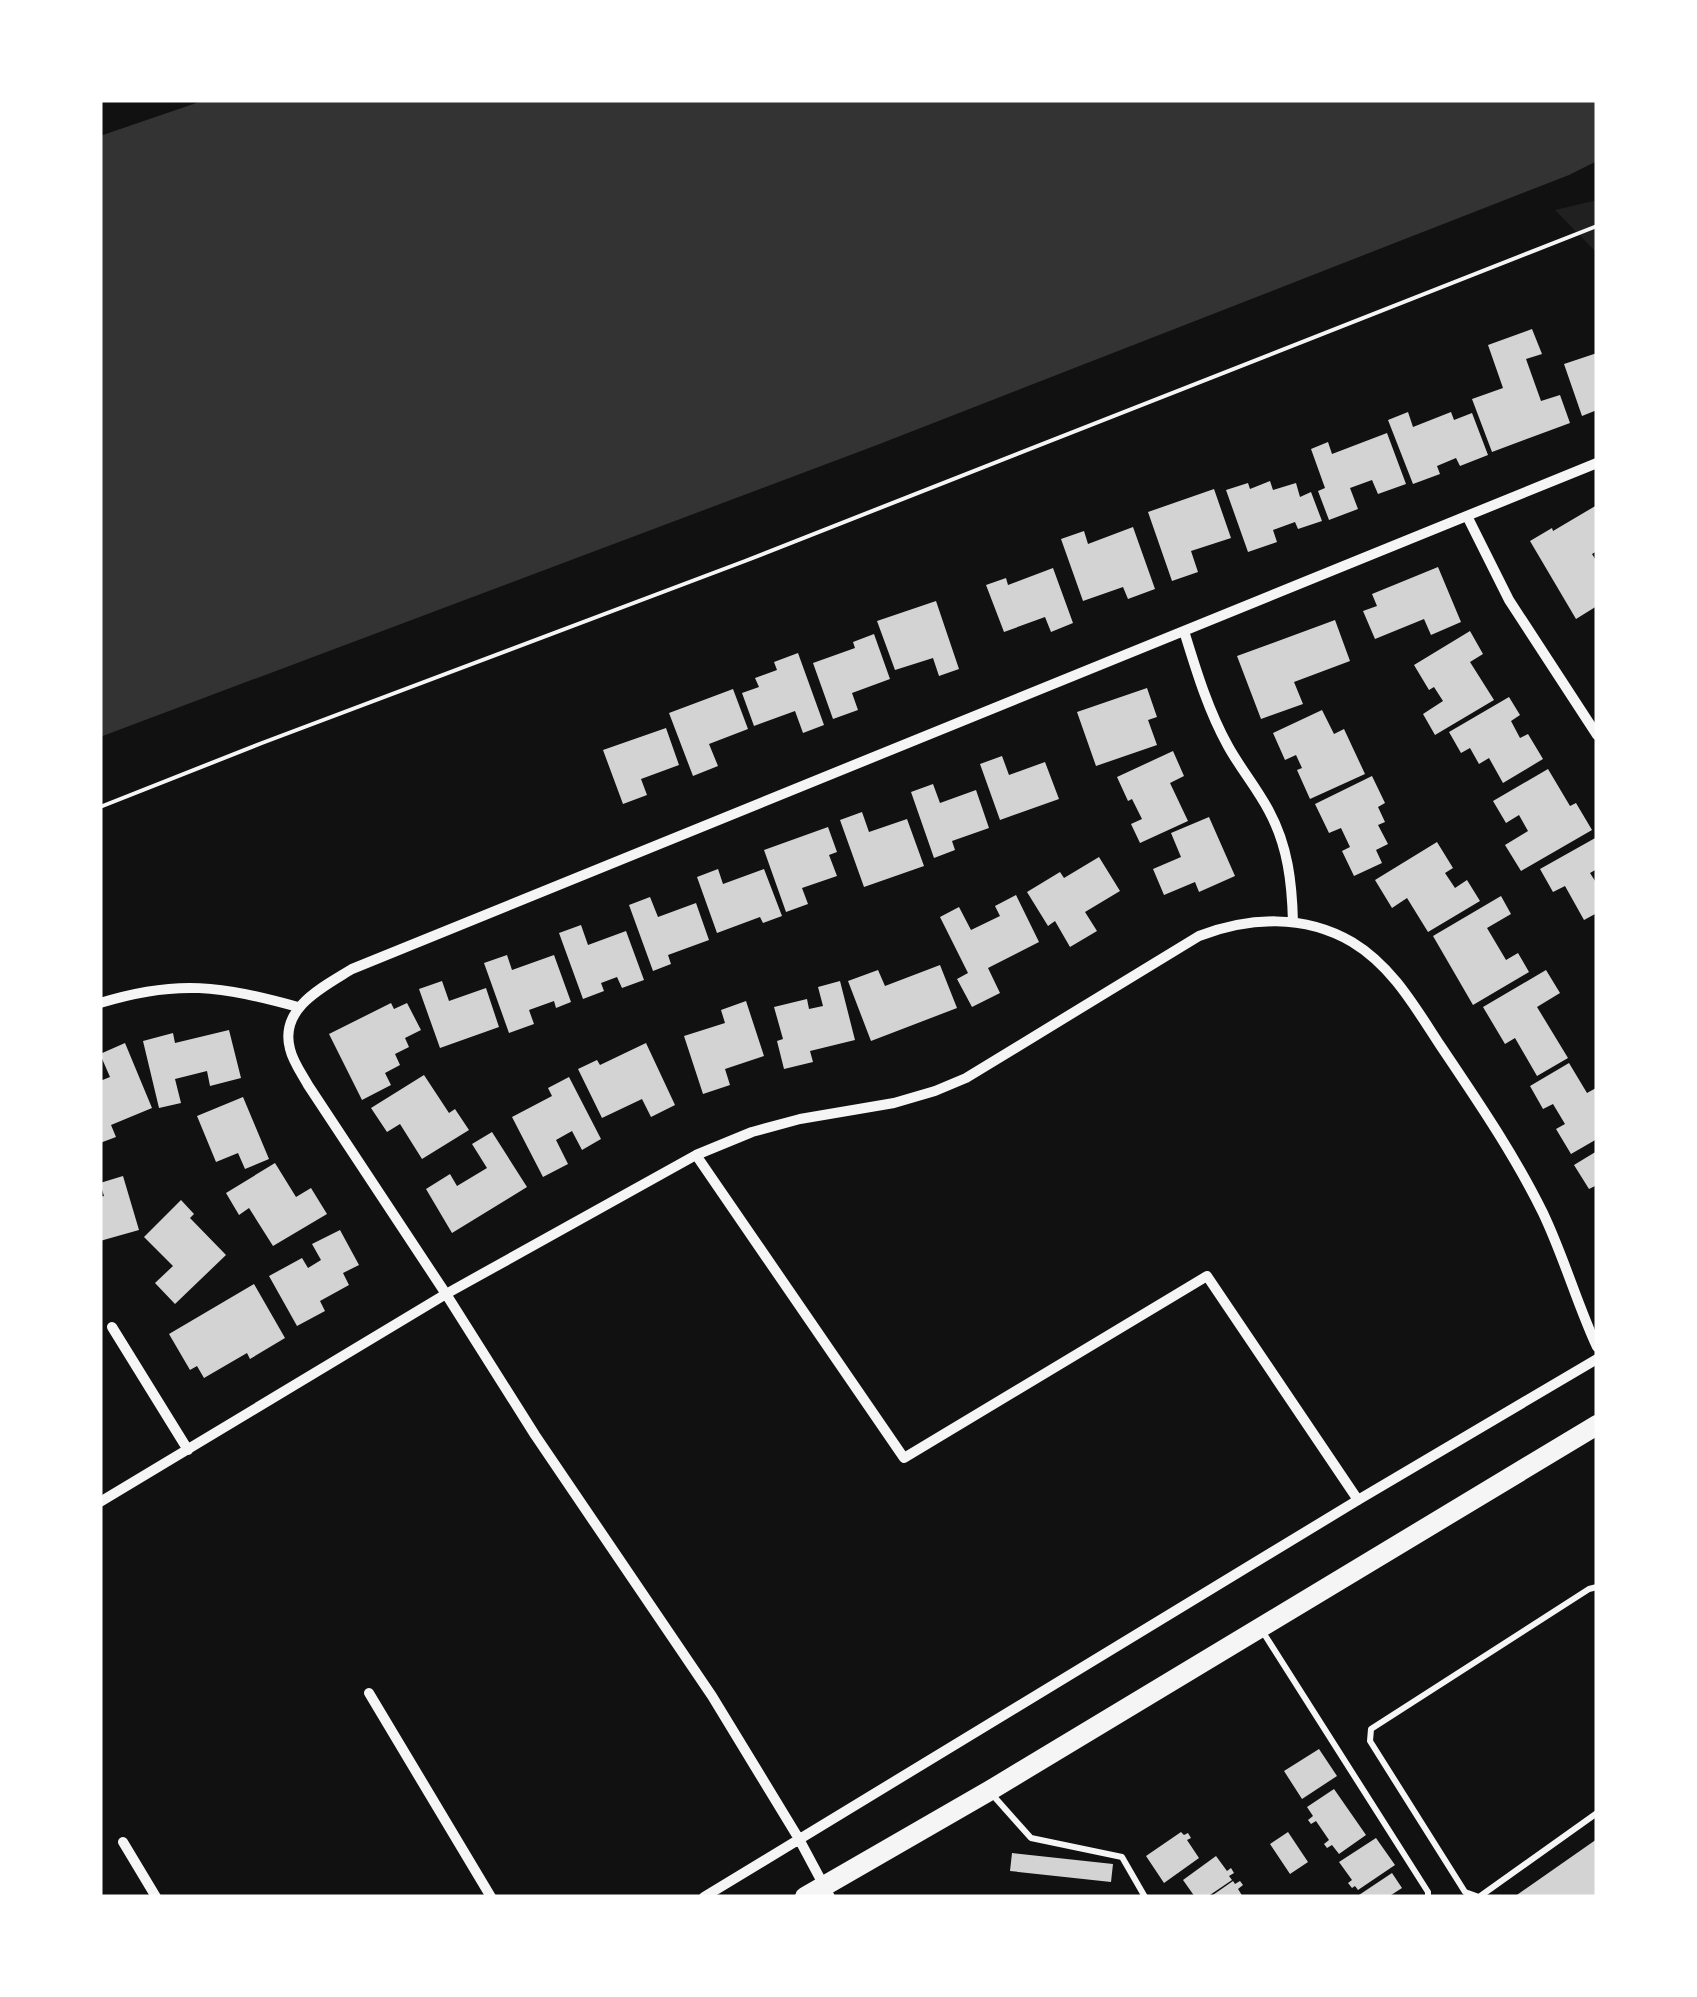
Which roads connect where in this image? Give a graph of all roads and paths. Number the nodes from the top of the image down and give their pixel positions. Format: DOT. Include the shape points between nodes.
graph roads {
  1 [pos="1597,226"];
  2 [pos="1597,463"];
  3 [pos="1467,516"];
  4 [pos="1184,631"];
  5 [pos="1597,735"];
  6 [pos="100,807"];
  7 [pos="1293,922"];
  8 [pos="100,1003"];
  9 [pos="298,1008"];
  10 [pos="696,1154"];
  11 [pos="446,1294"];
  12 [pos="112,1326"];
  13 [pos="1597,1347"];
  14 [pos="1597,1360"];
  15 [pos="1597,1425"];
  16 [pos="188,1450"];
  17 [pos="1358,1500"];
  18 [pos="100,1502"];
  19 [pos="1597,1587"];
  20 [pos="1260,1628"];
  21 [pos="369,1693"];
  22 [pos="989,1791"];
  23 [pos="1597,1813"];
  24 [pos="799,1839"];
  25 [pos="122,1842"];
  26 [pos="820,1893"];
  27 [pos="156,1897"];
  28 [pos="492,1897"];
  29 [pos="704,1897"];
  30 [pos="1145,1897"];
  31 [pos="1428,1897"];
  1 -- 6 [label="path"];
  2 -- 3 [label="street"];
  3 -- 4 [label="street"];
  3 -- 5 [label="street" via="1509,600"];
  4 -- 7 [label="street" via="1204,696 1286,850"];
  4 -- 9 [label="street" via="352,969"];
  7 -- 10 [label="street" via="1259,920 1198,936 966,1078 894,1103 752,1132"];
  7 -- 13 [label="street" via="1352,942 1402,988 1504,1140 1569,1272"];
  8 -- 9 [label="street" via="132,993 206,987"];
  9 -- 11 [label="street" via="288,1033 290,1052"];
  10 -- 11 [label="street"];
  10 -- 17 [label="street" via="904,1458 1207,1276"];
  11 -- 16 [label="street"];
  11 -- 24 [label="street"];
  12 -- 16 [label="street"];
  14 -- 17 [label="street"];
  15 -- 20 [label="main road"];
  16 -- 18 [label="street"];
  17 -- 24 [label="street"];
  19 -- 23 [label="lane" via="1371,1729 1370,1741 1465,1892 1479,1897"];
  20 -- 22 [label="main road"];
  20 -- 31 [label="lane"];
  21 -- 28 [label="street"];
  22 -- 26 [label="main road"];
  22 -- 30 [label="lane" via="1031,1838 1122,1857"];
  24 -- 26 [label="street"];
  24 -- 29 [label="street"];
  25 -- 27 [label="street"];
}
